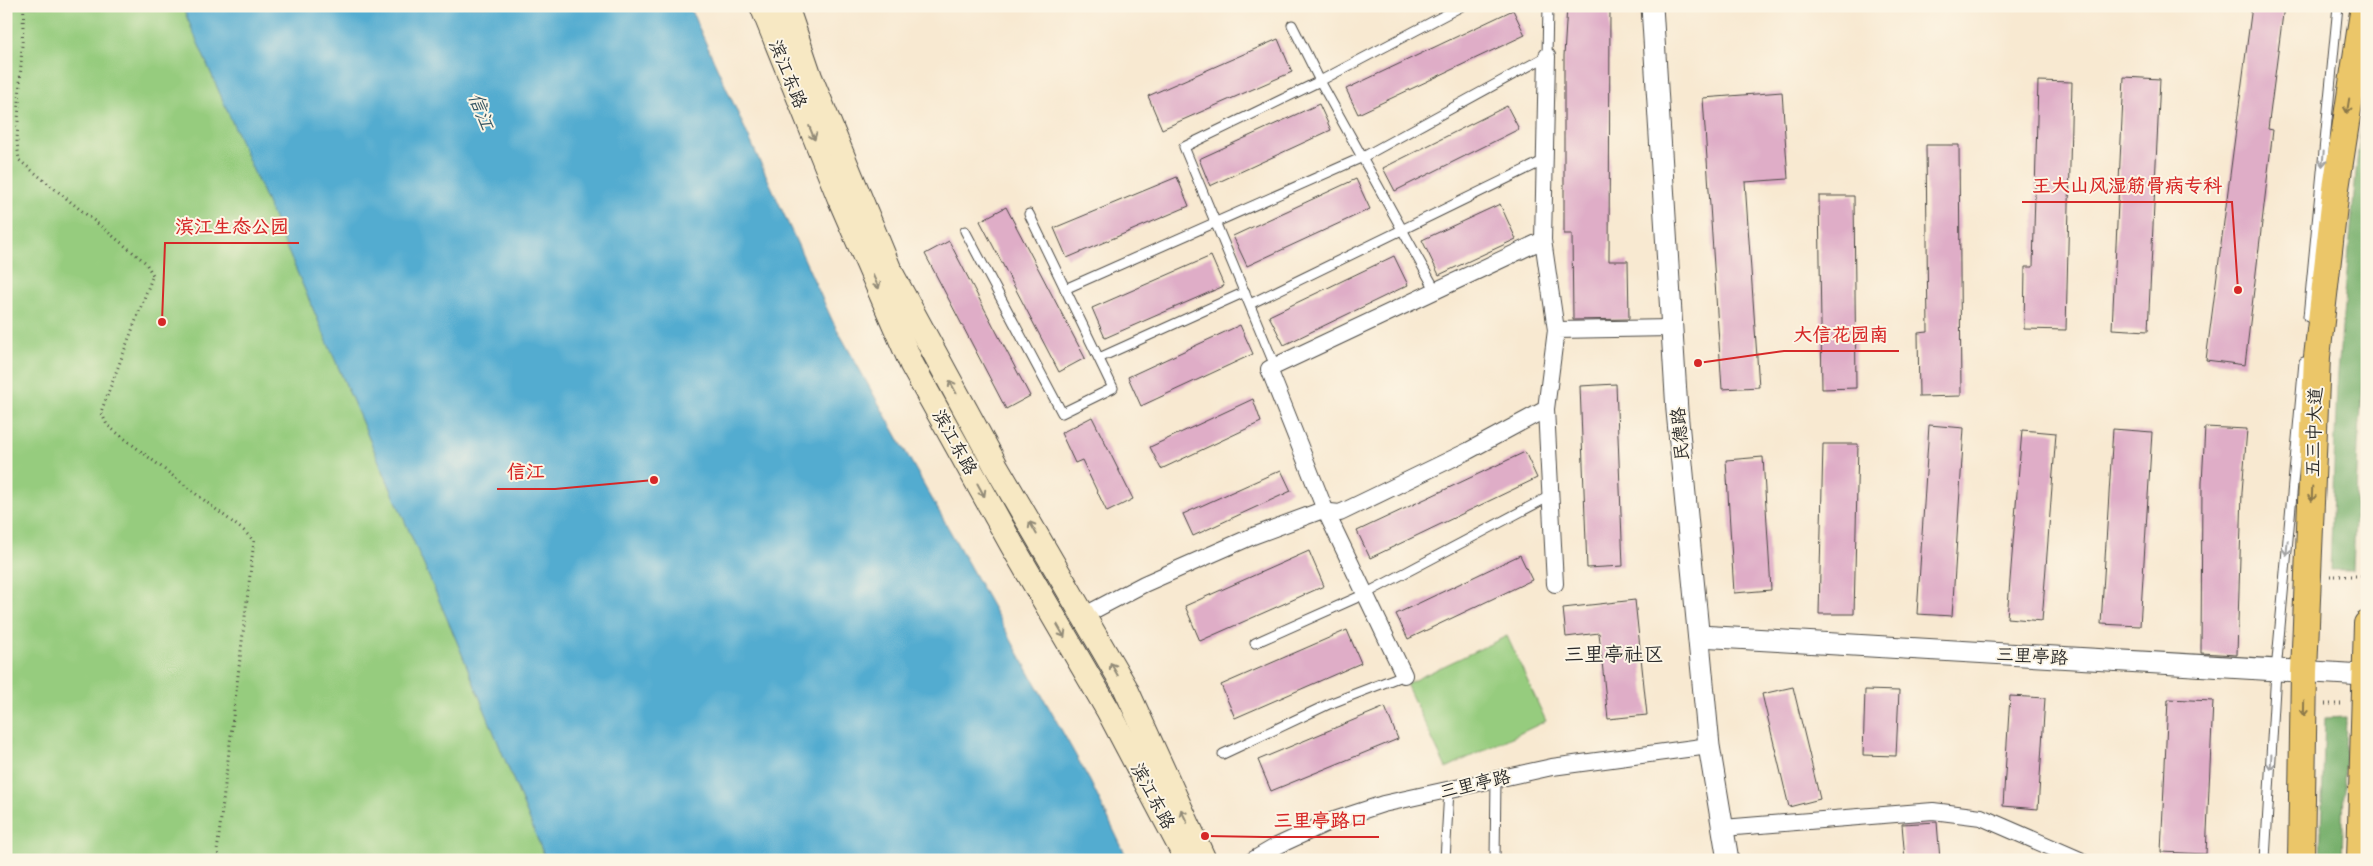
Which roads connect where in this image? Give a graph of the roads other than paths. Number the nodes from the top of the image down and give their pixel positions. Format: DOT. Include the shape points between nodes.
graph roads {
  1 [pos="762,6"];
  2 [pos="786,6"];
  3 [pos="1462,6"];
  4 [pos="1548,6"];
  5 [pos="1652,6"];
  6 [pos="2338,6"];
  7 [pos="2364,6"];
  8 [pos="1292,25"];
  9 [pos="1547,56"];
  10 [pos="1320,81"];
  11 [pos="1363,157"];
  12 [pos="1545,160"];
  13 [pos="1029,214"];
  14 [pos="1216,222"];
  15 [pos="1403,229"];
  16 [pos="965,231"];
  17 [pos="1543,240"];
  18 [pos="1065,289"];
  19 [pos="1436,291"];
  20 [pos="1245,292"];
  21 [pos="1250,304"];
  22 [pos="1672,328"];
  23 [pos="1556,330"];
  24 [pos="2307,330"];
  25 [pos="2305,350"];
  26 [pos="1099,358"];
  27 [pos="1275,366"];
  28 [pos="1546,408"];
  29 [pos="1550,496"];
  30 [pos="1326,512"];
  31 [pos="1555,584"];
  32 [pos="1365,594"];
  33 [pos="1083,616"];
  34 [pos="2367,624"];
  35 [pos="1699,636"];
  36 [pos="1255,643"];
  37 [pos="2276,671"];
  38 [pos="2304,672"];
  39 [pos="1404,675"];
  40 [pos="2364,675"];
  41 [pos="1709,746"];
  42 [pos="1223,754"];
  43 [pos="1496,778"];
  44 [pos="1449,790"];
  45 [pos="1723,828"];
  46 [pos="1187,860"];
  47 [pos="1204,860"];
  48 [pos="1253,860"];
  49 [pos="1445,860"];
  50 [pos="1495,860"];
  51 [pos="1728,860"];
  52 [pos="2080,860"];
  53 [pos="2265,860"];
  54 [pos="2301,860"];
  55 [pos="2360,860"];
  1 -- 46 [label="main road, 滨江东路, one-way" via="839,197 912,365 1108,710"];
  33 -- 2 [label="main road, 滨江东路, one-way" via="996,466 890,271 810,77"];
  3 -- 10 [label="lane"];
  4 -- 9 [label="lane"];
  5 -- 22 [label="street, 民德路"];
  6 -- 24 [label="lane, one-way"];
  7 -- 38 [label="main road, 五三中大道, one-way" via="2336,188 2317,357"];
  8 -- 10 [label="lane"];
  9 -- 11 [label="lane"];
  9 -- 12 [label="street"];
  10 -- 11 [label="lane"];
  10 -- 14 [label="lane" via="1184,147"];
  11 -- 14 [label="lane"];
  11 -- 15 [label="lane"];
  12 -- 15 [label="lane"];
  12 -- 17 [label="street"];
  13 -- 18 [label="lane"];
  14 -- 18 [label="lane"];
  14 -- 20 [label="lane"];
  15 -- 19 [label="lane"];
  15 -- 21 [label="lane"];
  16 -- 26 [label="lane" via="1062,413 1113,388"];
  17 -- 19 [label="street"];
  17 -- 23 [label="street"];
  18 -- 26 [label="lane"];
  19 -- 27 [label="street"];
  20 -- 21 [label="lane"];
  20 -- 26 [label="lane"];
  21 -- 27 [label="lane"];
  22 -- 23 [label="street"];
  22 -- 35 [label="street, 民德路"];
  23 -- 28 [label="street"];
  25 -- 37 [label="lane, one-way"];
  27 -- 30 [label="street" via="1269,369"];
  28 -- 29 [label="street"];
  28 -- 30 [label="street" via="1468,451 1340,514"];
  29 -- 31 [label="street"];
  29 -- 32 [label="lane"];
  30 -- 32 [label="street"];
  30 -- 33 [label="street" via="1253,536 1144,584"];
  32 -- 36 [label="lane"];
  32 -- 39 [label="street"];
  47 -- 33 [label="main road, 滨江东路, one-way" via="1124,687"];
  34 -- 40 [label="main road"];
  35 -- 37 [label="street, 三里亭路"];
  35 -- 41 [label="street, 民德路"];
  37 -- 38 [label="street, 三里亭路"];
  37 -- 53 [label="lane, one-way"];
  38 -- 40 [label="street, 三里亭路"];
  38 -- 54 [label="main road, 五三中大道, one-way"];
  39 -- 42 [label="lane" via="1329,704"];
  40 -- 55 [label="main road"];
  41 -- 43 [label="street, 三里亭路" via="1552,767"];
  41 -- 45 [label="street, 民德路"];
  43 -- 44 [label="street, 三里亭路"];
  43 -- 50 [label="lane"];
  44 -- 48 [label="street, 三里亭路" via="1383,804 1331,821"];
  44 -- 49 [label="lane"];
  45 -- 51 [label="street, 民德路"];
  45 -- 52 [label="street" via="1933,811 1981,818"];
}
